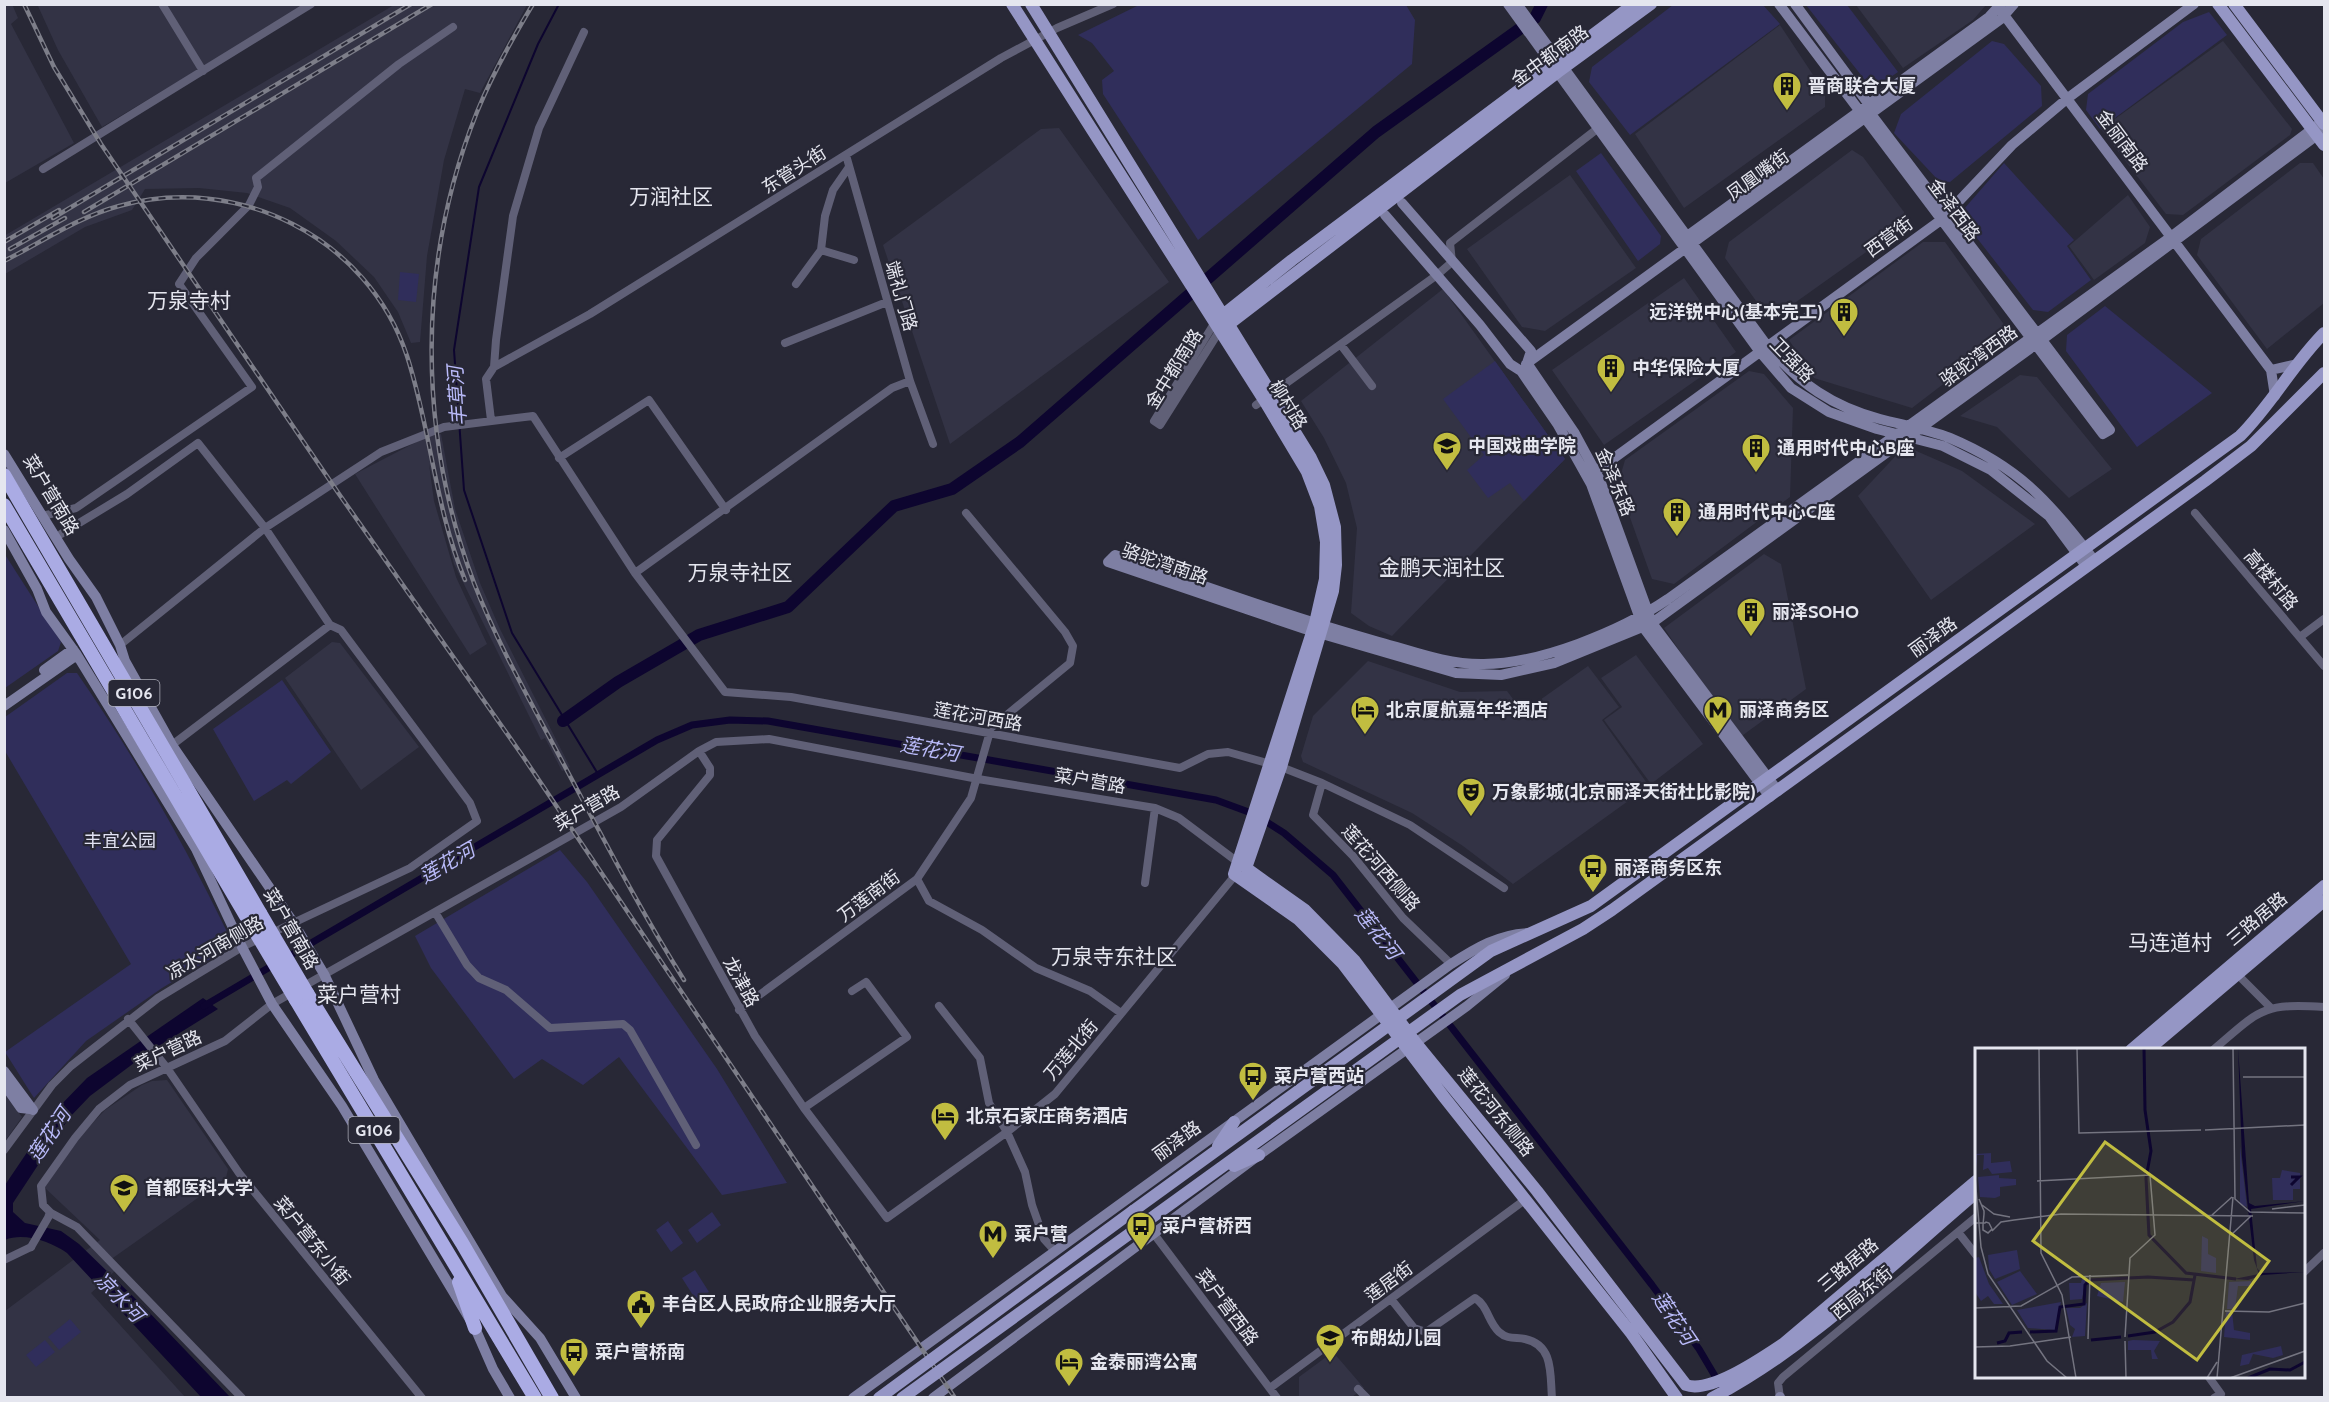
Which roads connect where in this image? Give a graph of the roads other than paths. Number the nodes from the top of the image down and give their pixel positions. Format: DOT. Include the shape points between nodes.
graph roads {
  1 [pos="162,4"];
  2 [pos="311,4"];
  3 [pos="1012,4"];
  4 [pos="1031,4"];
  5 [pos="1113,4"];
  6 [pos="1634,4"];
  7 [pos="1651,4"];
  8 [pos="1779,4"];
  9 [pos="1795,4"];
  10 [pos="2014,4"];
  11 [pos="2194,4"];
  12 [pos="2218,4"];
  13 [pos="2234,4"];
  14 [pos="1512,6"];
  15 [pos="2000,12"];
  16 [pos="453,27"];
  17 [pos="584,32"];
  18 [pos="1048,33"];
  19 [pos="1036,40"];
  20 [pos="1558,66"];
  21 [pos="202,71"];
  22 [pos="2066,100"];
  23 [pos="1866,113"];
  24 [pos="1597,129"];
  25 [pos="2321,129"];
  26 [pos="846,155"];
  27 [pos="849,167"];
  28 [pos="43,169"];
  29 [pos="1402,203"];
  30 [pos="1385,215"];
  31 [pos="1944,217"];
  32 [pos="2172,240"];
  33 [pos="1686,242"];
  34 [pos="821,250"];
  35 [pos="854,260"];
  36 [pos="1452,262"];
  37 [pos="1190,272"];
  38 [pos="1437,275"];
  39 [pos="796,284"];
  40 [pos="887,302"];
  41 [pos="1222,322"];
  42 [pos="2325,333"];
  43 [pos="2036,339"];
  44 [pos="784,343"];
  45 [pos="1341,345"];
  46 [pos="1764,349"];
  47 [pos="1531,351"];
  48 [pos="1510,364"];
  49 [pos="2297,364"];
  50 [pos="1524,367"];
  51 [pos="494,368"];
  52 [pos="2271,370"];
  53 [pos="2325,373"];
  54 [pos="910,381"];
  55 [pos="1372,386"];
  56 [pos="2275,396"];
  57 [pos="1264,400"];
  58 [pos="491,420"];
  59 [pos="189,431"];
  60 [pos="1910,431"];
  61 [pos="2107,432"];
  62 [pos="198,443"];
  63 [pos="933,444"];
  64 [pos="4,454"];
  65 [pos="559,458"];
  66 [pos="4,475"];
  67 [pos="1592,475"];
  68 [pos="4,505"];
  69 [pos="726,510"];
  70 [pos="966,513"];
  71 [pos="2195,513"];
  72 [pos="42,516"];
  73 [pos="265,528"];
  74 [pos="4,530"];
  75 [pos="61,534"];
  76 [pos="2082,551"];
  77 [pos="2090,563"];
  78 [pos="635,573"];
  79 [pos="2325,619"];
  80 [pos="1645,620"];
  81 [pos="330,625"];
  82 [pos="1318,629"];
  83 [pos="2300,637"];
  84 [pos="120,645"];
  85 [pos="75,652"];
  86 [pos="125,661"];
  87 [pos="2325,666"];
  88 [pos="131,688"];
  89 [pos="4,697"];
  90 [pos="4,706"];
  91 [pos="987,735"];
  92 [pos="172,745"];
  93 [pos="699,751"];
  94 [pos="1275,765"];
  95 [pos="979,775"];
  96 [pos="1764,782"];
  97 [pos="1322,783"];
  98 [pos="1774,794"];
  99 [pos="1155,808"];
  100 [pos="1239,868"];
  101 [pos="917,879"];
  102 [pos="1145,883"];
  103 [pos="2325,886"];
  104 [pos="1504,888"];
  105 [pos="2325,901"];
  106 [pos="435,912"];
  107 [pos="255,917"];
  108 [pos="293,922"];
  109 [pos="1530,933"];
  110 [pos="242,947"];
  111 [pos="1521,961"];
  112 [pos="1451,964"];
  113 [pos="324,974"];
  114 [pos="2237,974"];
  115 [pos="1444,976"];
  116 [pos="852,991"];
  117 [pos="302,997"];
  118 [pos="272,1004"];
  119 [pos="939,1006"];
  120 [pos="2270,1007"];
  121 [pos="2325,1007"];
  122 [pos="739,1010"];
  123 [pos="1121,1013"];
  124 [pos="1394,1013"];
  125 [pos="128,1019"];
  126 [pos="1409,1032"];
  127 [pos="1416,1043"];
  128 [pos="2133,1048"];
  129 [pos="2150,1048"];
  130 [pos="2215,1048"];
  131 [pos="167,1068"];
  132 [pos="4,1071"];
  133 [pos="4,1084"];
  134 [pos="804,1108"];
  135 [pos="31,1110"];
  136 [pos="1234,1122"];
  137 [pos="1007,1132"];
  138 [pos="696,1145"];
  139 [pos="4,1150"];
  140 [pos="1212,1154"];
  141 [pos="1259,1155"];
  142 [pos="1213,1174"];
  143 [pos="1975,1183"];
  144 [pos="1975,1195"];
  145 [pos="1526,1199"];
  146 [pos="50,1215"];
  147 [pos="887,1218"];
  148 [pos="1975,1219"];
  149 [pos="1958,1232"];
  150 [pos="1154,1234"];
  151 [pos="462,1243"];
  152 [pos="1054,1250"];
  153 [pos="1975,1253"];
  154 [pos="2325,1253"];
  155 [pos="4,1260"];
  156 [pos="452,1260"];
  157 [pos="2305,1271"];
  158 [pos="1081,1287"];
  159 [pos="502,1296"];
  160 [pos="1391,1299"];
  161 [pos="474,1328"];
  162 [pos="1741,1376"];
  163 [pos="2208,1378"];
  164 [pos="525,1380"];
  165 [pos="1686,1385"];
  166 [pos="1270,1388"];
  167 [pos="1358,1389"];
  168 [pos="551,1395"];
  169 [pos="2217,1396"];
  170 [pos="242,1398"];
  171 [pos="422,1398"];
  172 [pos="510,1398"];
  173 [pos="530,1398"];
  174 [pos="536,1398"];
  175 [pos="576,1398"];
  176 [pos="853,1398"];
  177 [pos="879,1398"];
  178 [pos="902,1398"];
  179 [pos="933,1398"];
  180 [pos="1277,1398"];
  181 [pos="1367,1398"];
  182 [pos="1552,1398"];
  183 [pos="1678,1398"];
  184 [pos="1712,1398"];
  185 [pos="1780,1398"];
  1 -- 21 [label="street"];
  2 -- 21 [label="street"];
  3 -- 19 [label="main road, 柳村路"];
  4 -- 18 [label="main road, 柳村路"];
  5 -- 18 [label="street, 东管头街"];
  6 -- 20 [label="main road, 金中都南路"];
  7 -- 20 [label="main road, 金中都南路"];
  8 -- 23 [label="street, 金泽西路"];
  9 -- 23 [label="street, 金泽西路"];
  10 -- 15 [label="street, 凤凰嘴街"];
  11 -- 22 [label="street, 西营街"];
  12 -- 25 [label="main road"];
  13 -- 25 [label="main road"];
  14 -- 20 [label="street"];
  15 -- 22 [label="street, 金丽南路"];
  15 -- 23 [label="street, 凤凰嘴街"];
  16 -- 59 [label="street" via="399,64 256,178 258,187 249,205 196,258 179,284 252,387"];
  17 -- 51 [label="street" via="539,128 513,216"];
  18 -- 19 [label="street, 东管头街"];
  18 -- 37 [label="main road, 柳村路"];
  19 -- 26 [label="street, 东管头街"];
  19 -- 37 [label="main road, 柳村路"];
  20 -- 24 [label="street, 卫强路"];
  20 -- 33 [label="street, 卫强路"];
  20 -- 41 [label="main road, 金中都南路"];
  21 -- 28 [label="street"];
  22 -- 31 [label="street, 西营街" via="2000,156"];
  22 -- 32 [label="street, 金丽南路"];
  23 -- 31 [label="street, 金泽西路"];
  23 -- 33 [label="street, 凤凰嘴街"];
  24 -- 33 [label="street, 卫强路"];
  24 -- 36 [label="street" via="1450,243"];
  25 -- 32 [label="street, 骆驼湾西路"];
  26 -- 27 [label="street, 端礼门路"];
  26 -- 51 [label="street, 东管头街" via="590,315"];
  27 -- 34 [label="street" via="833,190"];
  27 -- 40 [label="street, 端礼门路"];
  29 -- 36 [label="street"];
  30 -- 38 [label="street, 金泽东路"];
  31 -- 43 [label="street, 金泽西路"];
  31 -- 46 [label="street, 西营街"];
  32 -- 43 [label="street, 骆驼湾西路"];
  32 -- 52 [label="street, 金丽南路"];
  33 -- 46 [label="street, 卫强路"];
  33 -- 47 [label="street, 凤凰嘴街"];
  33 -- 50 [label="street, 凤凰嘴街"];
  34 -- 35 [label="street"];
  34 -- 39 [label="street"];
  36 -- 38 [label="street"];
  36 -- 47 [label="street"];
  37 -- 41 [label="main road, 柳村路"];
  38 -- 45 [label="street"];
  38 -- 48 [label="street, 金泽东路"];
  40 -- 44 [label="street"];
  40 -- 54 [label="street, 端礼门路"];
  41 -- 41 [label="street, 金中都南路" via="1154,421 1160,425"];
  41 -- 57 [label="main road, 柳村路"];
  42 -- 49 [label="main road, 丽泽路"];
  43 -- 60 [label="street, 骆驼湾西路"];
  43 -- 61 [label="street, 金泽西路"];
  45 -- 55 [label="street"];
  45 -- 57 [label="street"];
  46 -- 60 [label="street, 卫强路" via="1797,379 1831,401"];
  46 -- 67 [label="street, 西营街"];
  47 -- 48 [label="street, 凤凰嘴街"];
  47 -- 50 [label="street"];
  48 -- 50 [label="street, 金泽东路"];
  49 -- 52 [label="street"];
  49 -- 56 [label="main road, 丽泽路"];
  50 -- 67 [label="street, 金泽东路"];
  51 -- 58 [label="street" via="486,379"];
  52 -- 56 [label="street, 金丽南路"];
  53 -- 77 [label="main road, 丽泽路" via="2250,446"];
  54 -- 63 [label="street, 端礼门路"];
  54 -- 69 [label="street" via="892,388"];
  56 -- 76 [label="main road, 丽泽路" via="2240,436"];
  57 -- 82 [label="main road, 柳村路" via="1307,472 1324,521 1325,579"];
  58 -- 65 [label="street, 莲花河西路" via="533,416"];
  58 -- 73 [label="street" via="444,427 381,452"];
  59 -- 62 [label="street"];
  59 -- 72 [label="street" via="76,508"];
  60 -- 76 [label="street, 卫强路" via="1966,446 2020,478 2057,510"];
  60 -- 80 [label="street, 骆驼湾西路"];
  62 -- 73 [label="street"];
  62 -- 75 [label="street" via="127,494"];
  64 -- 72 [label="street, 菜户营南路"];
  65 -- 69 [label="street" via="650,400"];
  65 -- 78 [label="street, 莲花河西路"];
  66 -- 88 [label="highway, 菜户营南路 / G106"];
  67 -- 80 [label="street, 金泽东路"];
  68 -- 107 [label="highway, 菜户营南路 / G106"];
  69 -- 78 [label="street"];
  70 -- 91 [label="street" via="1073,646 1070,663 1063,672 999,721"];
  71 -- 83 [label="street, 高楼村路"];
  72 -- 84 [label="street, 菜户营南路" via="96,597"];
  73 -- 81 [label="street"];
  73 -- 84 [label="street"];
  74 -- 85 [label="street" via="46,612"];
  76 -- 77 [label="street, 卫强路"];
  76 -- 96 [label="main road, 丽泽路"];
  77 -- 98 [label="main road, 丽泽路"];
  78 -- 91 [label="street, 莲花河西路" via="725,693 791,698"];
  79 -- 83 [label="street"];
  80 -- 82 [label="street, 骆驼湾南路" via="1554,663 1501,675 1456,673"];
  80 -- 96 [label="street, 金泽东路"];
  81 -- 92 [label="street"];
  81 -- 108 [label="street, 凉水河南侧路" via="341,630 470,803 477,821 410,868"];
  82 -- 82 [label="street, 骆驼湾南路" via="1114,555 1108,562"];
  82 -- 94 [label="main road, 柳村路"];
  83 -- 87 [label="street, 高楼村路"];
  84 -- 86 [label="street, 菜户营南路"];
  85 -- 89 [label="street"];
  85 -- 90 [label="street"];
  85 -- 110 [label="street" via="196,849"];
  86 -- 88 [label="highway"];
  86 -- 92 [label="street, 菜户营南路"];
  88 -- 107 [label="highway, 菜户营南路 / G106"];
  91 -- 94 [label="street, 莲花河西路" via="1180,768 1221,752"];
  91 -- 95 [label="street, 万莲南街"];
  92 -- 108 [label="street, 菜户营南路"];
  93 -- 95 [label="street, 菜户营路" via="716,742 769,739"];
  93 -- 106 [label="street, 菜户营路" via="621,807"];
  93 -- 122 [label="street, 龙津路" via="710,775 657,840 656,856"];
  94 -- 97 [label="street, 莲花河西路"];
  94 -- 100 [label="main road, 柳村路"];
  95 -- 99 [label="street, 菜户营路"];
  95 -- 101 [label="street, 万莲南街" via="971,798"];
  96 -- 98 [label="street, 金泽东路"];
  96 -- 109 [label="main road, 丽泽路" via="1591,906"];
  97 -- 104 [label="street, 莲花河西路" via="1410,825"];
  97 -- 112 [label="street, 莲花河西侧路" via="1313,814 1403,918"];
  98 -- 111 [label="main road, 丽泽路" via="1602,916"];
  99 -- 100 [label="street, 菜户营路" via="1179,818"];
  99 -- 102 [label="street"];
  100 -- 123 [label="street, 万莲北街"];
  100 -- 124 [label="main road, 莲花河东侧路" via="1319,937"];
  101 -- 122 [label="street, 万莲南街"];
  101 -- 123 [label="street" via="929,901 972,923 1036,968 1090,991"];
  103 -- 128 [label="main road, 三路居路"];
  105 -- 114 [label="main road, 三路居路"];
  106 -- 113 [label="street, 菜户营路"];
  106 -- 138 [label="street" via="479,978 506,990 550,1028 623,1024 630,1030"];
  107 -- 117 [label="highway, 菜户营南路 / G106, bridge"];
  108 -- 110 [label="street, 凉水河南侧路"];
  108 -- 113 [label="street, 菜户营南路"];
  109 -- 112 [label="street, 丽泽路" via="1497,938"];
  109 -- 115 [label="main road, 丽泽路"];
  110 -- 118 [label="street"];
  110 -- 125 [label="street, 凉水河南侧路"];
  111 -- 126 [label="main road, 丽泽路" via="1460,995"];
  111 -- 127 [label="street, 丽泽路"];
  112 -- 115 [label="street, 丽泽路"];
  113 -- 118 [label="street, 菜户营路"];
  113 -- 159 [label="street, 菜户营南路" via="374,1080"];
  114 -- 120 [label="street"];
  114 -- 129 [label="main road, 三路居路"];
  115 -- 124 [label="main road, 丽泽路"];
  116 -- 134 [label="street" via="866,982 907,1037"];
  117 -- 151 [label="highway, 菜户营南路 / G106"];
  117 -- 156 [label="highway, 菜户营南路 / G106"];
  118 -- 131 [label="street, 菜户营路" via="225,1041"];
  118 -- 161 [label="street" via="342,1106"];
  119 -- 137 [label="street" via="980,1058 989,1103"];
  120 -- 121 [label="street"];
  120 -- 130 [label="street"];
  122 -- 134 [label="street, 龙津路"];
  123 -- 137 [label="street, 万莲北街" via="1055,1094"];
  124 -- 126 [label="main road, 莲花河东侧路"];
  124 -- 136 [label="street, 丽泽路"];
  124 -- 140 [label="main road, 丽泽路"];
  125 -- 131 [label="street, 菜户营东小街"];
  125 -- 135 [label="street, 凉水河南侧路" via="71,1066"];
  126 -- 127 [label="main road, 莲花河东侧路"];
  126 -- 142 [label="main road, 丽泽路"];
  127 -- 141 [label="street, 丽泽路"];
  127 -- 145 [label="main road, 莲花河东侧路"];
  127 -- 165 [label="main road, 莲花河东侧路" via="1537,1191"];
  131 -- 146 [label="street, 菜户营路" via="130,1085 99,1109 75,1138 41,1186 43,1205"];
  131 -- 171 [label="street, 菜户营东小街" via="238,1173"];
  132 -- 135 [label="street"];
  133 -- 135 [label="street" via="21,1108"];
  134 -- 147 [label="street, 龙津路"];
  135 -- 139 [label="street, 凉水河南侧路"];
  136 -- 140 [label="main road"];
  136 -- 152 [label="street, 丽泽路"];
  137 -- 147 [label="street, 万莲北街"];
  137 -- 152 [label="street" via="1025,1172 1044,1239"];
  140 -- 177 [label="main road, 丽泽路, bridge"];
  141 -- 142 [label="main road"];
  141 -- 150 [label="street, 丽泽路"];
  142 -- 178 [label="main road, 丽泽路, bridge"];
  143 -- 162 [label="main road, 三路居路"];
  144 -- 162 [label="main road, 三路居路" via="1793,1348"];
  145 -- 160 [label="street, 莲居街"];
  145 -- 183 [label="main road, 莲花河东侧路"];
  146 -- 155 [label="street, bridge" via="32,1247"];
  146 -- 170 [label="street" via="77,1227"];
  148 -- 149 [label="street, 西局东街"];
  149 -- 153 [label="street"];
  149 -- 185 [label="street, 西局东街" via="1781,1378"];
  150 -- 158 [label="street, 丽泽路"];
  150 -- 166 [label="street, 菜户营西路"];
  151 -- 159 [label="highway"];
  151 -- 168 [label="highway, 菜户营南路 / G106"];
  152 -- 158 [label="street"];
  152 -- 176 [label="street, 丽泽路"];
  154 -- 157 [label="street"];
  156 -- 161 [label="highway"];
  156 -- 164 [label="highway, 菜户营南路 / G106"];
  158 -- 179 [label="street, 丽泽路"];
  159 -- 175 [label="street, 菜户营南路" via="540,1338"];
  160 -- 166 [label="street, 莲居街"];
  160 -- 182 [label="street" via="1414,1328 1426,1332 1475,1298 1500,1332 1512,1339 1530,1341 1545,1352 1550,1360"];
  161 -- 172 [label="street"];
  162 -- 165 [label="main road" via="1704,1387"];
  162 -- 184 [label="main road"];
  163 -- 169 [label="street"];
  164 -- 173 [label="highway"];
  164 -- 174 [label="highway, G106"];
  165 -- 183 [label="street"];
  166 -- 180 [label="street, 菜户营西路"];
  167 -- 181 [label="street"];
}
